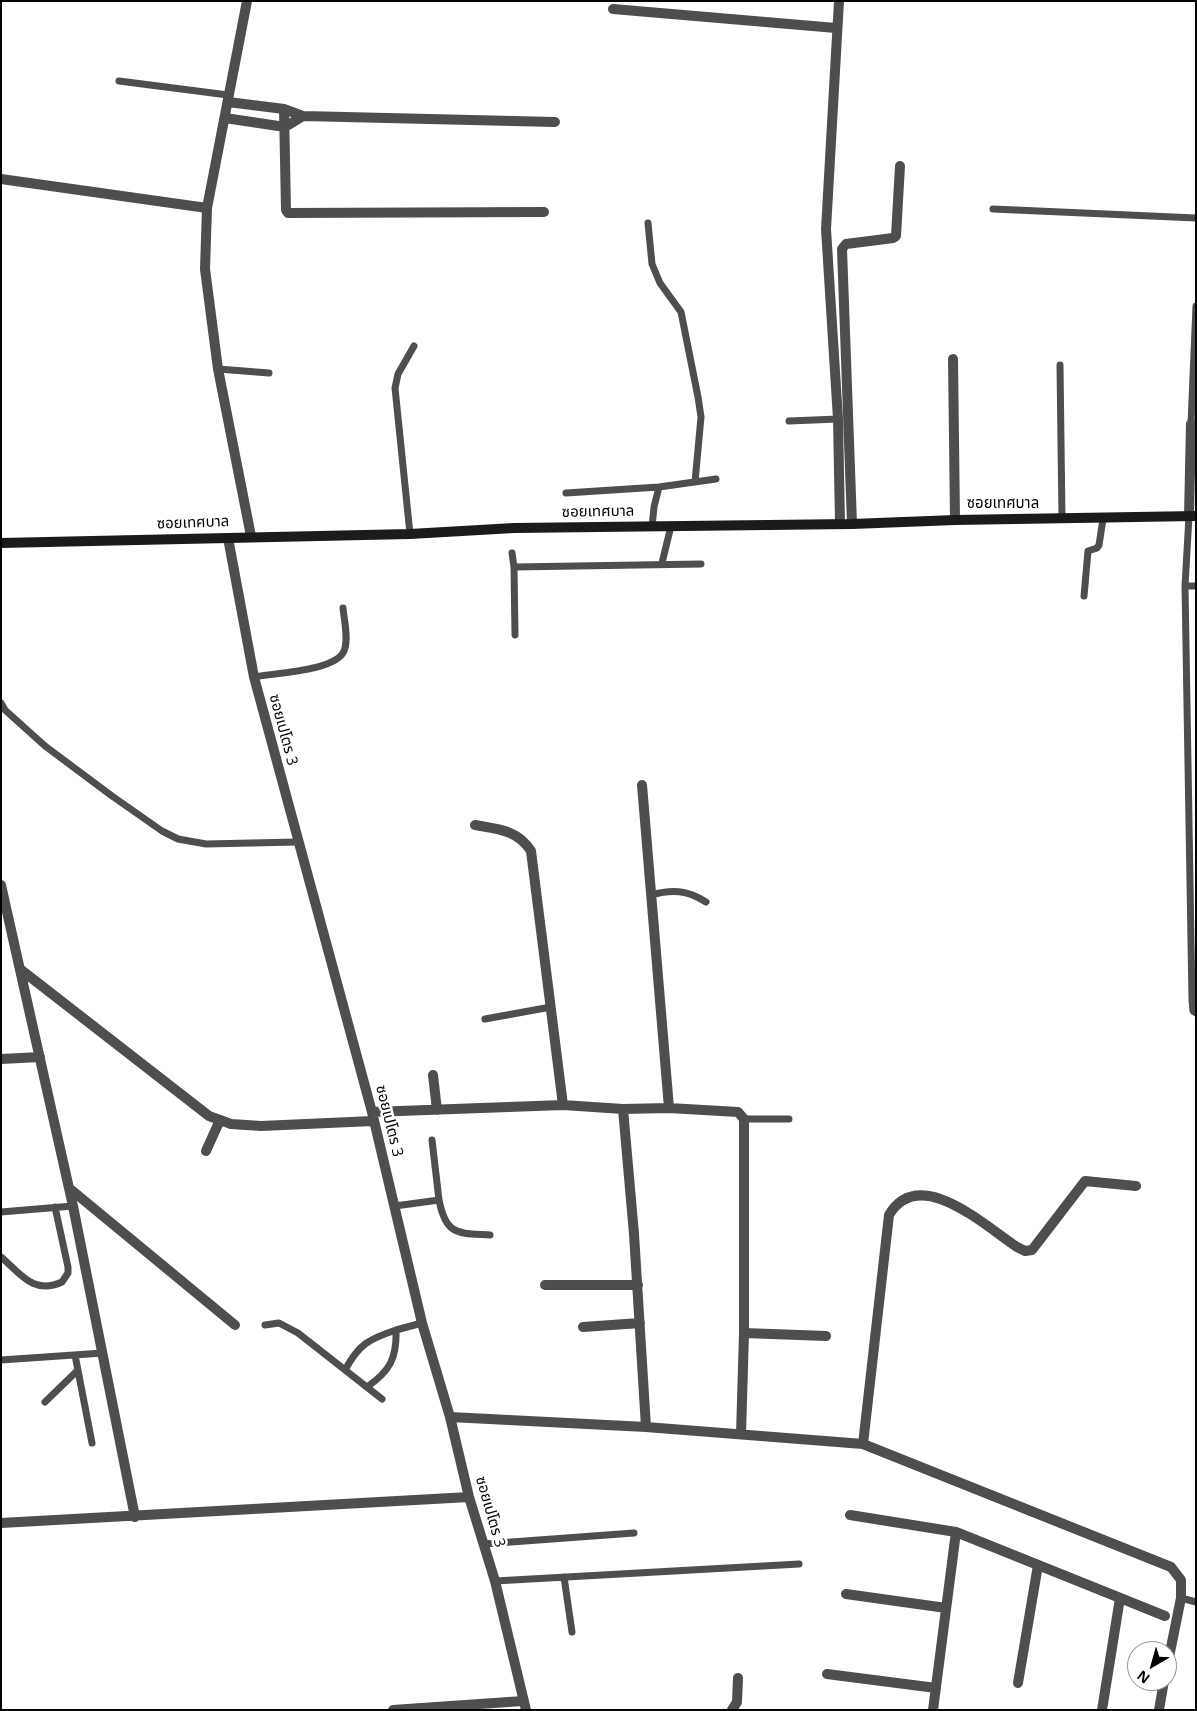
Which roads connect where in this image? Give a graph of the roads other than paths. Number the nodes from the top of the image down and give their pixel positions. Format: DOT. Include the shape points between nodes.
graph roads {
  1 [pos="247,1"];
  2 [pos="839,1"];
  3 [pos="613,9"];
  4 [pos="836,28"];
  5 [pos="119,81"];
  6 [pos="228,98"];
  7 [pos="284,109"];
  8 [pos="303,116"];
  9 [pos="225,118"];
  10 [pos="555,122"];
  11 [pos="285,126"];
  12 [pos="900,166"];
  13 [pos="1,179"];
  14 [pos="207,208"];
  15 [pos="993,209"];
  16 [pos="544,212"];
  17 [pos="1196,218"];
  18 [pos="648,223"];
  19 [pos="1196,306"];
  20 [pos="414,346"];
  21 [pos="953,359"];
  22 [pos="1060,365"];
  23 [pos="218,369"];
  24 [pos="270,374"];
  25 [pos="838,419"];
  26 [pos="789,421"];
  27 [pos="1193,424"];
  28 [pos="716,480"];
  29 [pos="695,482"];
  30 [pos="660,487"];
  31 [pos="566,493"];
  32 [pos="1192,516"];
  33 [pos="1062,519"];
  34 [pos="1103,519"];
  35 [pos="954,520"];
  36 [pos="840,523"];
  37 [pos="852,524"];
  38 [pos="671,526"];
  39 [pos="652,527"];
  40 [pos="410,534"];
  41 [pos="251,536"];
  42 [pos="228,538"];
  43 [pos="1,543"];
  44 [pos="512,553"];
  45 [pos="662,564"];
  46 [pos="701,564"];
  47 [pos="514,567"];
  48 [pos="1185,586"];
  49 [pos="1196,586"];
  50 [pos="1084,596"];
  51 [pos="343,608"];
  52 [pos="515,635"];
  53 [pos="254,676"];
  54 [pos="1,703"];
  55 [pos="642,785"];
  56 [pos="475,825"];
  57 [pos="298,842"];
  58 [pos="1,885"];
  59 [pos="652,895"];
  60 [pos="706,902"];
  61 [pos="20,968"];
  62 [pos="551,1007"];
  63 [pos="1196,1013"];
  64 [pos="485,1019"];
  65 [pos="40,1057"];
  66 [pos="1,1060"];
  67 [pos="433,1075"];
  68 [pos="563,1105"];
  69 [pos="669,1108"];
  70 [pos="623,1109"];
  71 [pos="436,1110"];
  72 [pos="373,1117"];
  73 [pos="744,1119"];
  74 [pos="789,1119"];
  75 [pos="220,1120"];
  76 [pos="432,1140"];
  77 [pos="206,1150"];
  78 [pos="1136,1186"];
  79 [pos="69,1188"];
  80 [pos="439,1200"];
  81 [pos="73,1206"];
  82 [pos="395,1206"];
  83 [pos="55,1207"];
  84 [pos="1,1212"];
  85 [pos="490,1235"];
  86 [pos="1,1257"];
  87 [pos="545,1285"];
  88 [pos="638,1285"];
  89 [pos="422,1322"];
  90 [pos="640,1323"];
  91 [pos="235,1324"];
  92 [pos="265,1325"];
  93 [pos="583,1326"];
  94 [pos="396,1330"];
  95 [pos="744,1333"];
  96 [pos="826,1336"];
  97 [pos="103,1353"];
  98 [pos="75,1355"];
  99 [pos="1,1360"];
  100 [pos="78,1370"];
  101 [pos="345,1370"];
  102 [pos="367,1387"];
  103 [pos="382,1399"];
  104 [pos="45,1402"];
  105 [pos="450,1417"];
  106 [pos="646,1428"];
  107 [pos="741,1434"];
  108 [pos="92,1443"];
  109 [pos="863,1444"];
  110 [pos="469,1497"];
  111 [pos="850,1515"];
  112 [pos="135,1517"];
  113 [pos="1,1523"];
  114 [pos="956,1532"];
  115 [pos="634,1533"];
  116 [pos="484,1544"];
  117 [pos="799,1564"];
  118 [pos="1038,1565"];
  119 [pos="564,1577"];
  120 [pos="495,1581"];
  121 [pos="846,1594"];
  122 [pos="1120,1598"];
  123 [pos="1181,1598"];
  124 [pos="1196,1602"];
  125 [pos="946,1608"];
  126 [pos="1165,1616"];
  127 [pos="572,1632"];
  128 [pos="1172,1641"];
  129 [pos="827,1674"];
  130 [pos="738,1678"];
  131 [pos="1018,1683"];
  132 [pos="936,1688"];
  133 [pos="1162,1691"];
  134 [pos="524,1706"];
  135 [pos="393,1710"];
  136 [pos="732,1710"];
  137 [pos="933,1710"];
  138 [pos="1102,1710"];
  139 [pos="1158,1710"];
  1 -- 6 [label="street"];
  2 -- 4 [label="street"];
  3 -- 4 [label="street"];
  4 -- 25 [label="street" via="826,230"];
  5 -- 6 [label="lane"];
  6 -- 7 [label="street"];
  6 -- 9 [label="street"];
  7 -- 8 [label="street"];
  7 -- 11 [label="street"];
  8 -- 10 [label="street"];
  8 -- 11 [label="street"];
  9 -- 11 [label="street"];
  9 -- 14 [label="street"];
  11 -- 16 [label="street" via="288,213"];
  12 -- 37 [label="street" via="896,236 846,244 842,249"];
  13 -- 14 [label="street"];
  14 -- 23 [label="street" via="205,269"];
  15 -- 17 [label="lane"];
  18 -- 29 [label="lane" via="652,264 660,283 681,312 698,397 701,417"];
  19 -- 27 [label="lane"];
  20 -- 40 [label="lane" via="398,374 395,388"];
  21 -- 35 [label="street"];
  22 -- 33 [label="lane"];
  23 -- 24 [label="lane"];
  23 -- 41 [label="street"];
  25 -- 26 [label="lane"];
  25 -- 36 [label="street"];
  27 -- 32 [label="street"];
  28 -- 29 [label="lane"];
  29 -- 30 [label="lane"];
  30 -- 31 [label="lane"];
  30 -- 39 [label="lane"];
  32 -- 34 [label="street, ซอยเทศบาล"];
  32 -- 48 [label="lane"];
  33 -- 34 [label="street, ซอยเทศบาล"];
  33 -- 35 [label="street, ซอยเทศบาล"];
  34 -- 50 [label="lane" via="1099,545 1088,551"];
  35 -- 37 [label="street, ซอยเทศบาล"];
  36 -- 37 [label="street, ซอยเทศบาล"];
  36 -- 38 [label="street, ซอยเทศบาล"];
  38 -- 39 [label="street, ซอยเทศบาล"];
  38 -- 45 [label="lane"];
  39 -- 40 [label="street, ซอยเทศบาล" via="514,528"];
  40 -- 41 [label="street, ซอยเทศบาล"];
  41 -- 42 [label="street, ซอยเทศบาล"];
  42 -- 43 [label="street, ซอยเทศบาล"];
  42 -- 53 [label="street, ซอยเปโตร 3"];
  44 -- 47 [label="lane"];
  45 -- 46 [label="lane"];
  45 -- 47 [label="lane"];
  47 -- 52 [label="lane"];
  48 -- 49 [label="lane"];
  48 -- 63 [label="lane" via="1192,990 1193,1011"];
  51 -- 53 [label="lane" via="345,646 339,658 328,665"];
  53 -- 57 [label="street, ซอยเปโตร 3"];
  54 -- 57 [label="lane" via="45,746 162,831 178,839 206,844"];
  55 -- 59 [label="street"];
  56 -- 62 [label="street" via="523,839 531,851"];
  57 -- 72 [label="street, ซอยเปโตร 3"];
  58 -- 61 [label="street"];
  59 -- 60 [label="lane" via="669,890"];
  59 -- 69 [label="street"];
  61 -- 65 [label="street"];
  61 -- 75 [label="street" via="210,1116"];
  62 -- 64 [label="lane"];
  62 -- 68 [label="street"];
  65 -- 66 [label="street"];
  65 -- 79 [label="street"];
  67 -- 71 [label="street"];
  68 -- 70 [label="street"];
  68 -- 71 [label="street"];
  69 -- 70 [label="street"];
  69 -- 73 [label="street" via="738,1112"];
  70 -- 88 [label="street"];
  71 -- 72 [label="street"];
  72 -- 75 [label="street" via="261,1126"];
  72 -- 82 [label="street, ซอยเปโตร 3"];
  73 -- 74 [label="lane"];
  73 -- 95 [label="street"];
  75 -- 77 [label="street"];
  76 -- 80 [label="lane"];
  78 -- 109 [label="street" via="1085,1180 1028,1252 1020,1250 945,1200 920,1195 899,1203 889,1215"];
  79 -- 81 [label="street"];
  79 -- 91 [label="street"];
  80 -- 82 [label="lane"];
  80 -- 85 [label="lane" via="442,1215 450,1229 456,1233"];
  81 -- 83 [label="lane"];
  81 -- 97 [label="street"];
  82 -- 89 [label="street, ซอยเปโตร 3"];
  83 -- 84 [label="lane"];
  83 -- 86 [label="lane" via="68,1267 62,1282 40,1287 32,1284"];
  87 -- 88 [label="street"];
  88 -- 90 [label="street"];
  89 -- 94 [label="lane"];
  89 -- 105 [label="street, ซอยเปโตร 3"];
  90 -- 93 [label="street"];
  90 -- 106 [label="street"];
  92 -- 101 [label="lane" via="279,1324 298,1333"];
  94 -- 101 [label="lane" via="363,1344"];
  94 -- 102 [label="lane" via="397,1344 389,1368"];
  95 -- 96 [label="street"];
  95 -- 107 [label="street"];
  97 -- 98 [label="lane"];
  97 -- 112 [label="street"];
  98 -- 99 [label="lane"];
  98 -- 100 [label="lane"];
  100 -- 104 [label="lane"];
  100 -- 108 [label="lane"];
  101 -- 102 [label="lane"];
  102 -- 103 [label="lane"];
  105 -- 106 [label="street"];
  105 -- 110 [label="street, ซอยเปโตร 3"];
  106 -- 107 [label="street"];
  107 -- 109 [label="street"];
  109 -- 123 [label="street" via="1171,1566 1181,1580"];
  110 -- 112 [label="street"];
  110 -- 116 [label="street, ซอยเปโตร 3"];
  111 -- 114 [label="street"];
  112 -- 113 [label="street"];
  114 -- 118 [label="street"];
  114 -- 125 [label="street"];
  115 -- 116 [label="lane"];
  116 -- 120 [label="street, ซอยเปโตร 3"];
  117 -- 119 [label="lane"];
  118 -- 122 [label="street"];
  118 -- 131 [label="street"];
  119 -- 120 [label="lane"];
  119 -- 127 [label="lane"];
  120 -- 134 [label="street, ซอยเปโตร 3"];
  121 -- 125 [label="street"];
  122 -- 126 [label="street"];
  122 -- 138 [label="street"];
  123 -- 124 [label="lane"];
  123 -- 128 [label="street"];
  125 -- 132 [label="street"];
  129 -- 132 [label="street"];
  130 -- 136 [label="street"];
  132 -- 137 [label="street"];
  133 -- 139 [label="street"];
  134 -- 135 [label="street"];
}
